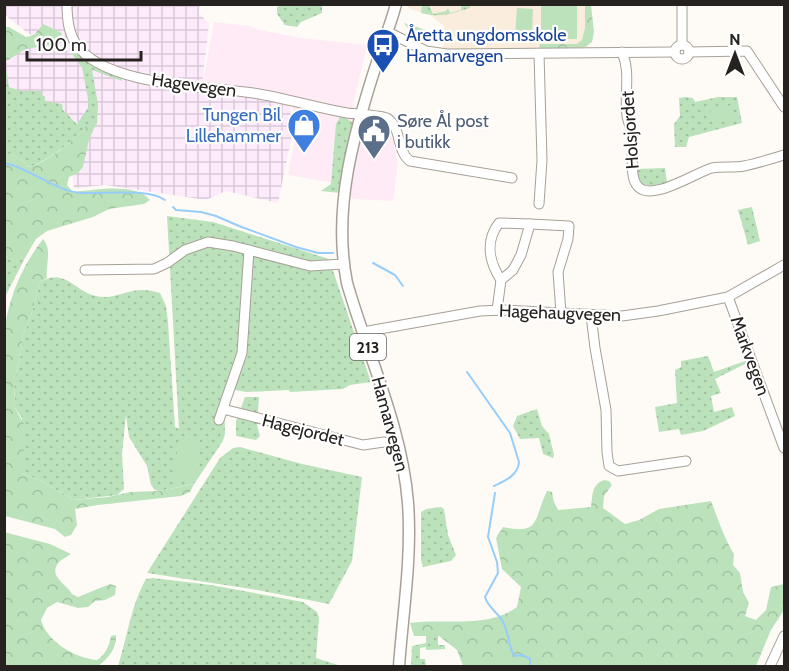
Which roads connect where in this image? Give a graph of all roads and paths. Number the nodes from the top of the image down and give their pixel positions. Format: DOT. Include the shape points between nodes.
graph roads {
  1 [pos="67,4"];
  2 [pos="396,4"];
  3 [pos="682,4"];
  4 [pos="388,32"];
  5 [pos="682,50"];
  6 [pos="622,52"];
  7 [pos="634,52"];
  8 [pos="539,54"];
  9 [pos="627,63"];
  10 [pos="784,108"];
  11 [pos="361,116"];
  12 [pos="784,155"];
  13 [pos="512,178"];
  14 [pos="539,204"];
  15 [pos="531,224"];
  16 [pos="249,250"];
  17 [pos="343,264"];
  18 [pos="784,265"];
  19 [pos="85,270"];
  20 [pos="501,280"];
  21 [pos="728,297"];
  22 [pos="497,310"];
  23 [pos="561,313"];
  24 [pos="591,315"];
  25 [pos="363,332"];
  26 [pos="223,409"];
  27 [pos="219,420"];
  28 [pos="384,442"];
  29 [pos="783,443"];
  30 [pos="686,461"];
  31 [pos="784,636"];
  32 [pos="399,666"];
  33 [pos="770,666"];
  1 -- 11 [label="street, Hagevegen" via="76,44 96,62 130,76 254,93"];
  2 -- 4 [label="main road, Hamarvegen / 213"];
  3 -- 5 [label="street"];
  4 -- 8 [label="street" via="435,53"];
  4 -- 11 [label="main road, Hamarvegen / 213"];
  5 -- 7 [label="street"];
  5 -- 10 [label="street" via="747,51"];
  6 -- 7 [label="street"];
  6 -- 8 [label="street"];
  6 -- 9 [label="street, Holsjordet"];
  7 -- 9 [label="street"];
  8 -- 14 [label="street"];
  9 -- 12 [label="street, Holsjordet" via="627,117 632,135 634,183 644,191 660,189 712,168 744,166"];
  11 -- 13 [label="street" via="388,118 410,161"];
  11 -- 17 [label="main road, Hamarvegen / 213" via="344,190"];
  15 -- 20 [label="street" via="513,270"];
  15 -- 20 [label="street" via="499,223 492,234 490,255"];
  15 -- 23 [label="street" via="569,226 558,272"];
  16 -- 17 [label="street" via="310,266"];
  16 -- 19 [label="street" via="203,243 154,269"];
  16 -- 26 [label="street" via="242,353"];
  17 -- 25 [label="main road, Hamarvegen / 213"];
  18 -- 21 [label="street, Hagehaugvegen"];
  20 -- 22 [label="street"];
  21 -- 24 [label="street, Hagehaugvegen" via="630,315"];
  21 -- 29 [label="street, Markvegen"];
  22 -- 23 [label="street, Hagehaugvegen"];
  22 -- 25 [label="street, Hagehaugvegen"];
  23 -- 24 [label="street, Hagehaugvegen"];
  24 -- 30 [label="street" via="606,410 608,462 613,470"];
  25 -- 32 [label="main road, Hamarvegen / 213" via="396,434 408,500 409,542"];
  26 -- 27 [label="street"];
  26 -- 28 [label="street, Hagejordet" via="363,445"];
  31 -- 33 [label="street"];
}
